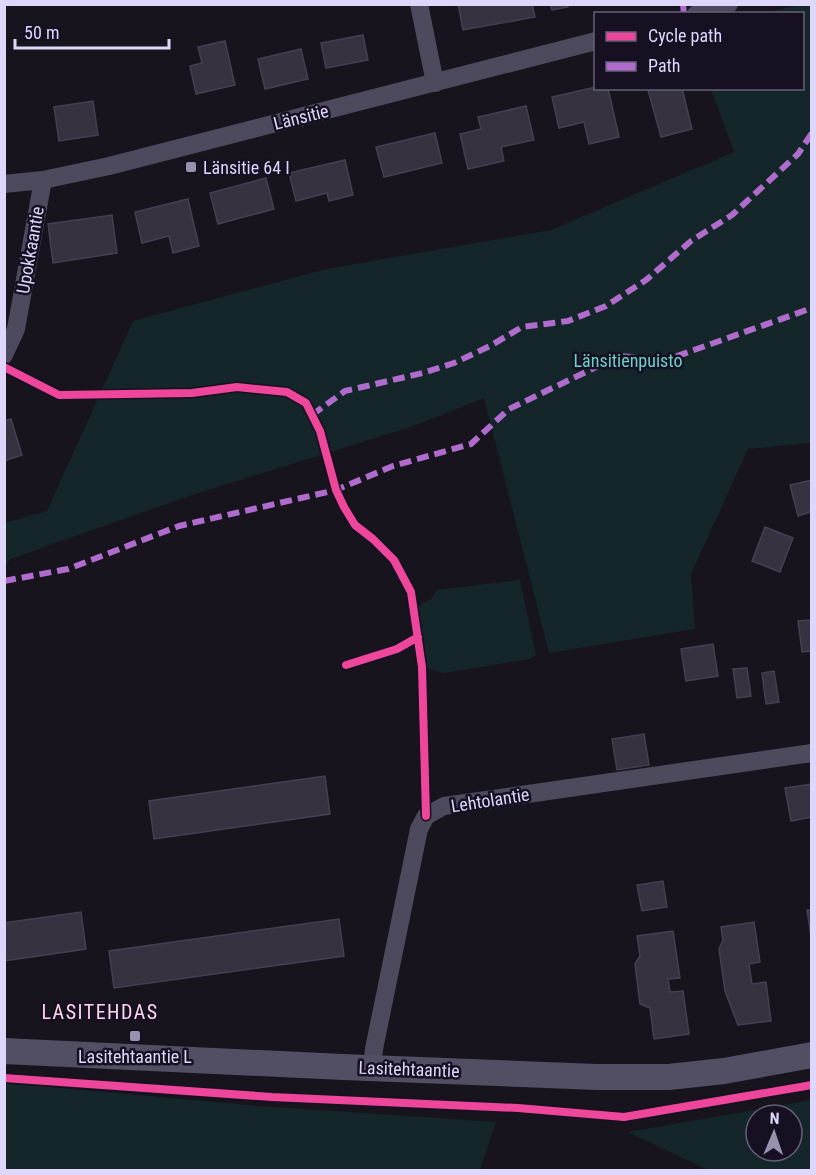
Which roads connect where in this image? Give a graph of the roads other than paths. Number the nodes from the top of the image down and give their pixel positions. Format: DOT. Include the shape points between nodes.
graph roads {
  1 [pos="419,4"];
  2 [pos="729,4"];
  3 [pos="703,12"];
  4 [pos="594,42"];
  5 [pos="435,83"];
  6 [pos="43,180"];
  7 [pos="4,184"];
  8 [pos="4,355"];
  9 [pos="812,753"];
  10 [pos="4,1051"];
  11 [pos="812,1055"];
  12 [pos="372,1067"];
  1 -- 5 [label="street"];
  2 -- 3 [label="street"];
  4 -- 5 [label="street, Länsitie"];
  5 -- 6 [label="street, Länsitie"];
  6 -- 7 [label="street, Länsitie"];
  6 -- 8 [label="street, Upokkaantie" via="16,329"];
  9 -- 12 [label="street, Lehtolantie" via="444,806 426,816 417,839"];
  10 -- 12 [label="street, Lasitehtaantie"];
  11 -- 12 [label="street, Lasitehtaantie" via="669,1077"];
}
